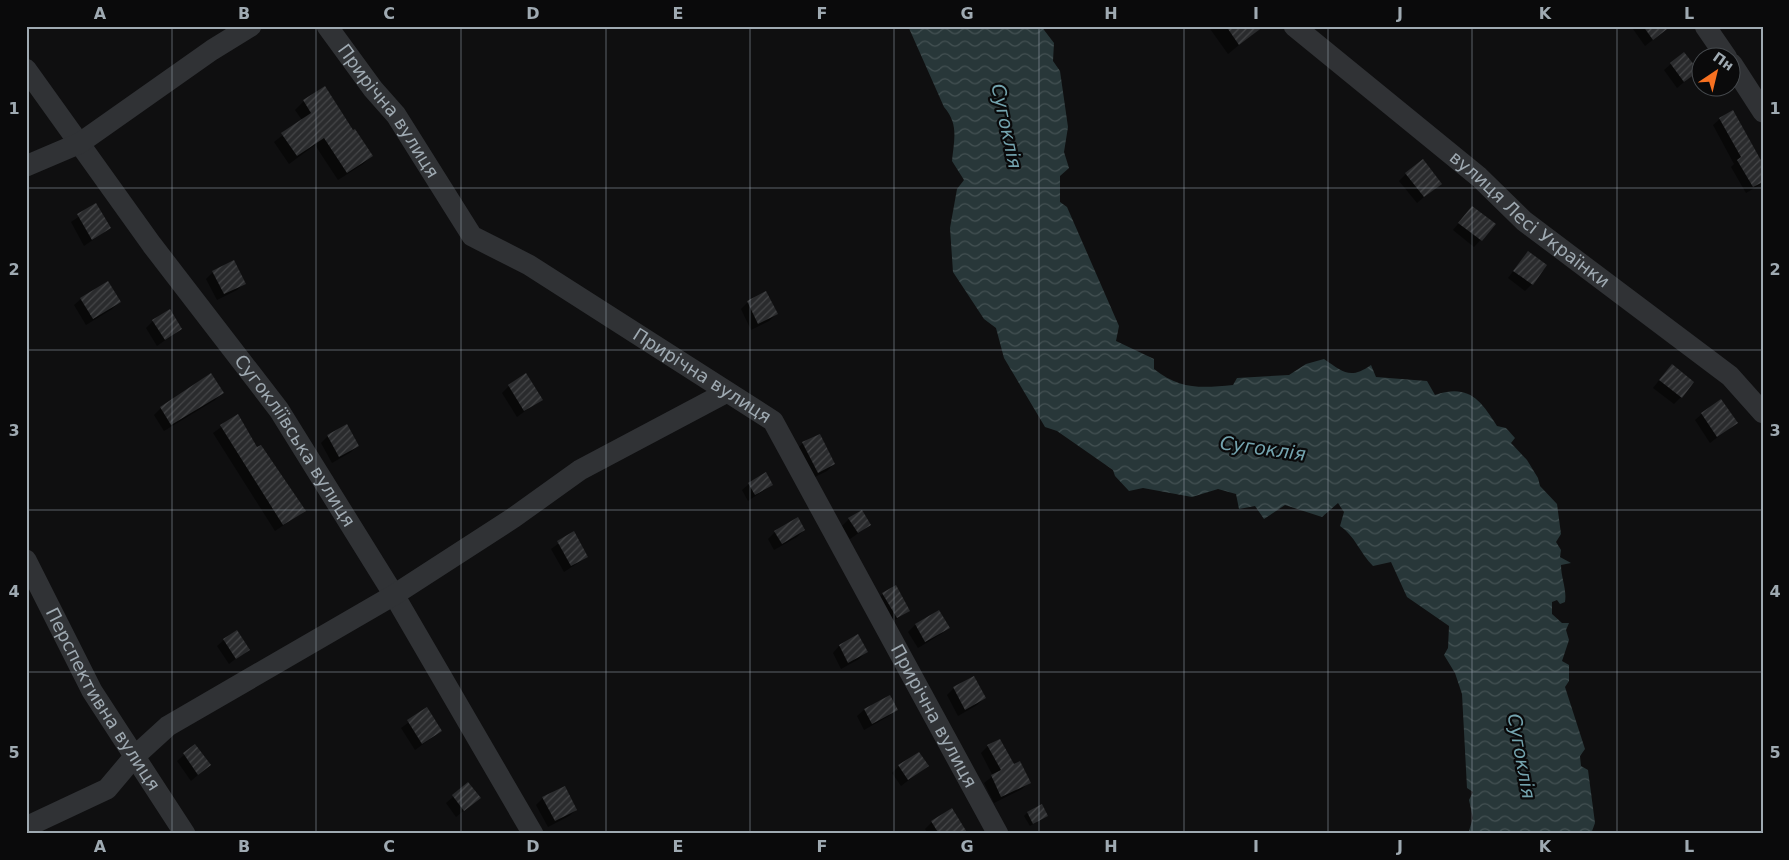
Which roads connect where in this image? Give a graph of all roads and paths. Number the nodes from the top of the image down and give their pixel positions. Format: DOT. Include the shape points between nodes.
graph roads {
  1 [pos="251,26"];
  2 [pos="318,26"];
  3 [pos="1294,26"];
  4 [pos="1705,26"];
  5 [pos="332,33"];
  6 [pos="1720,48"];
  7 [pos="26,69"];
  8 [pos="1742,79"];
  9 [pos="1763,112"];
  10 [pos="80,142"];
  11 [pos="26,166"];
  12 [pos="727,392"];
  13 [pos="1763,413"];
  14 [pos="26,560"];
  15 [pos="394,595"];
  16 [pos="134,756"];
  17 [pos="26,828"];
  18 [pos="185,834"];
  19 [pos="533,834"];
  20 [pos="998,834"];
  1 -- 10 [label="street"];
  2 -- 5 [label="street, Прирічна вулиця"];
  3 -- 13 [label="street, вулиця Лесі Українки" via="1480,177 1524,221 1730,376"];
  4 -- 6 [label="street"];
  5 -- 12 [label="street, Прирічна вулиця" via="373,90 396,114 472,236 529,265"];
  7 -- 10 [label="street, Сугокліївська вулиця"];
  8 -- 9 [label="street"];
  10 -- 11 [label="street"];
  10 -- 15 [label="street, Сугокліївська вулиця" via="152,245 279,410"];
  12 -- 15 [label="street" via="580,470"];
  12 -- 20 [label="street, Прирічна вулиця" via="773,422"];
  14 -- 16 [label="street, Перспективна вулиця" via="92,691"];
  15 -- 16 [label="street" via="168,726"];
  15 -- 19 [label="street, Сугокліївська вулиця"];
  16 -- 17 [label="street" via="107,789"];
  16 -- 18 [label="street, Перспективна вулиця"];
}
